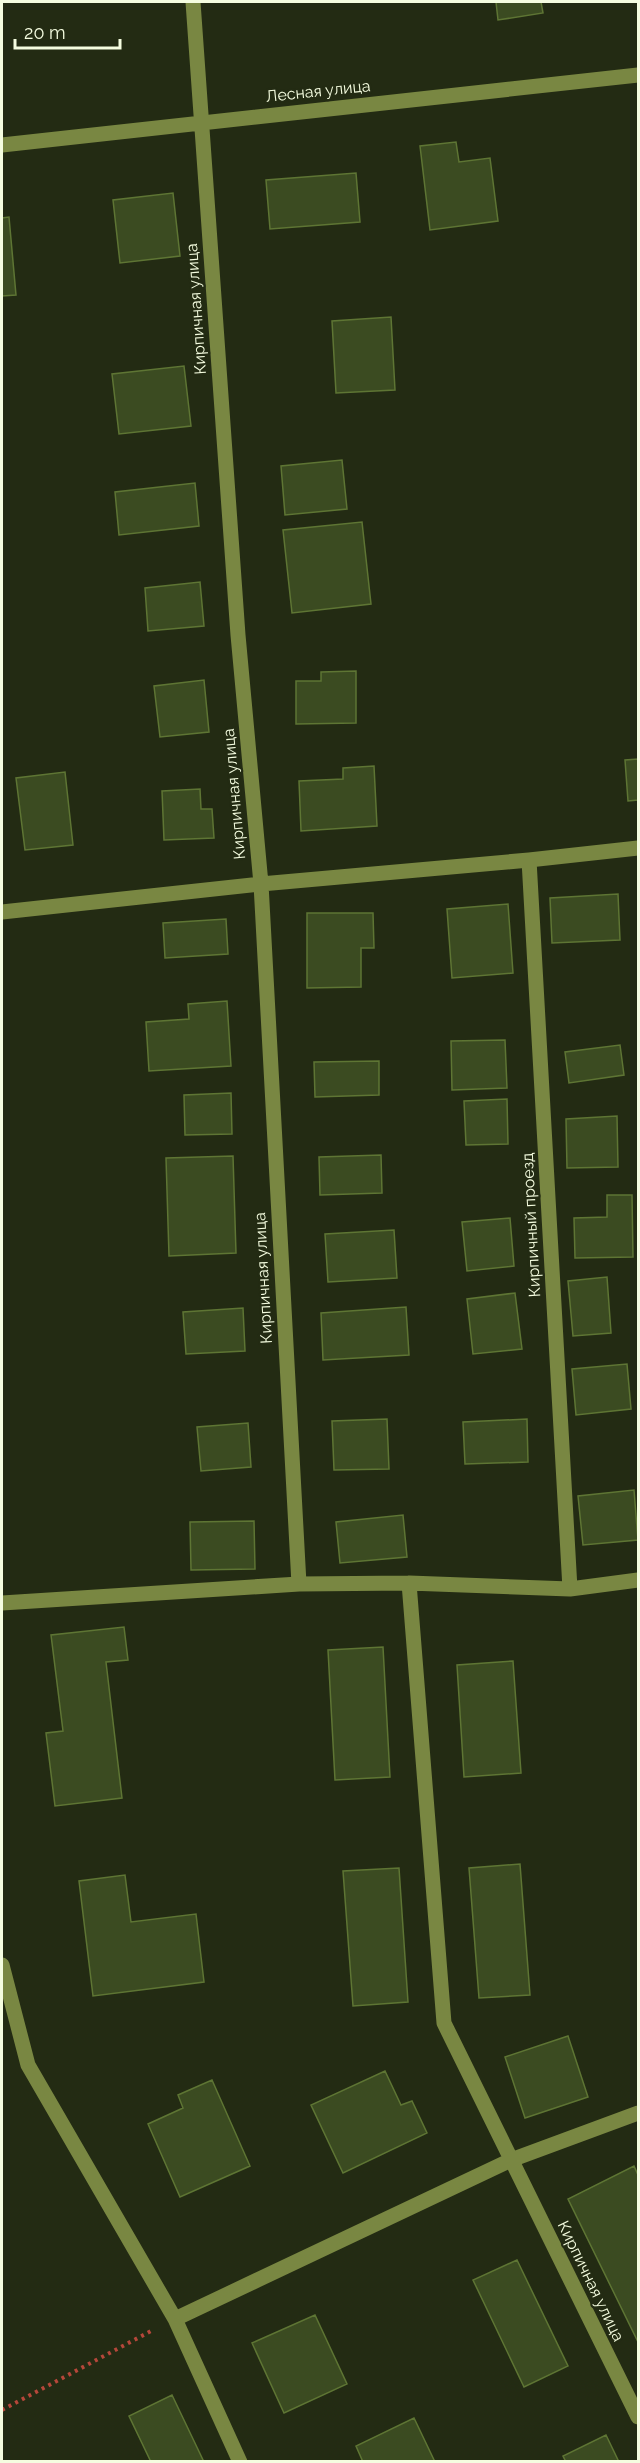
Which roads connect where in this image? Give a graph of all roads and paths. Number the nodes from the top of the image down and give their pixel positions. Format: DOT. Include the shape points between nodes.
graph roads {
  1 [pos="193,2"];
  2 [pos="639,75"];
  3 [pos="200,122"];
  4 [pos="2,145"];
  5 [pos="639,848"];
  6 [pos="529,860"];
  7 [pos="261,884"];
  8 [pos="2,912"];
  9 [pos="639,1580"];
  10 [pos="409,1583"];
  11 [pos="299,1584"];
  12 [pos="570,1589"];
  13 [pos="2,1603"];
  14 [pos="2,1965"];
  15 [pos="639,2113"];
  16 [pos="511,2160"];
  17 [pos="175,2319"];
  18 [pos="2,2410"];
  19 [pos="639,2417"];
  20 [pos="240,2462"];
  1 -- 3 [label="street, Кирпичная улица"];
  2 -- 3 [label="street, Лесная улица"];
  3 -- 4 [label="street, Лесная улица"];
  3 -- 7 [label="street, Кирпичная улица" via="238,635"];
  5 -- 6 [label="street"];
  6 -- 7 [label="street"];
  6 -- 12 [label="street, Кирпичный проезд"];
  7 -- 8 [label="street"];
  7 -- 11 [label="street, Кирпичная улица"];
  9 -- 12 [label="street"];
  10 -- 11 [label="street"];
  10 -- 12 [label="street"];
  10 -- 16 [label="street, Кирпичная улица" via="444,2023"];
  11 -- 13 [label="street"];
  14 -- 17 [label="street" via="28,2065"];
  15 -- 16 [label="street"];
  16 -- 17 [label="street"];
  16 -- 19 [label="street, Кирпичная улица"];
  17 -- 18 [label="path"];
  17 -- 20 [label="street"];
}
